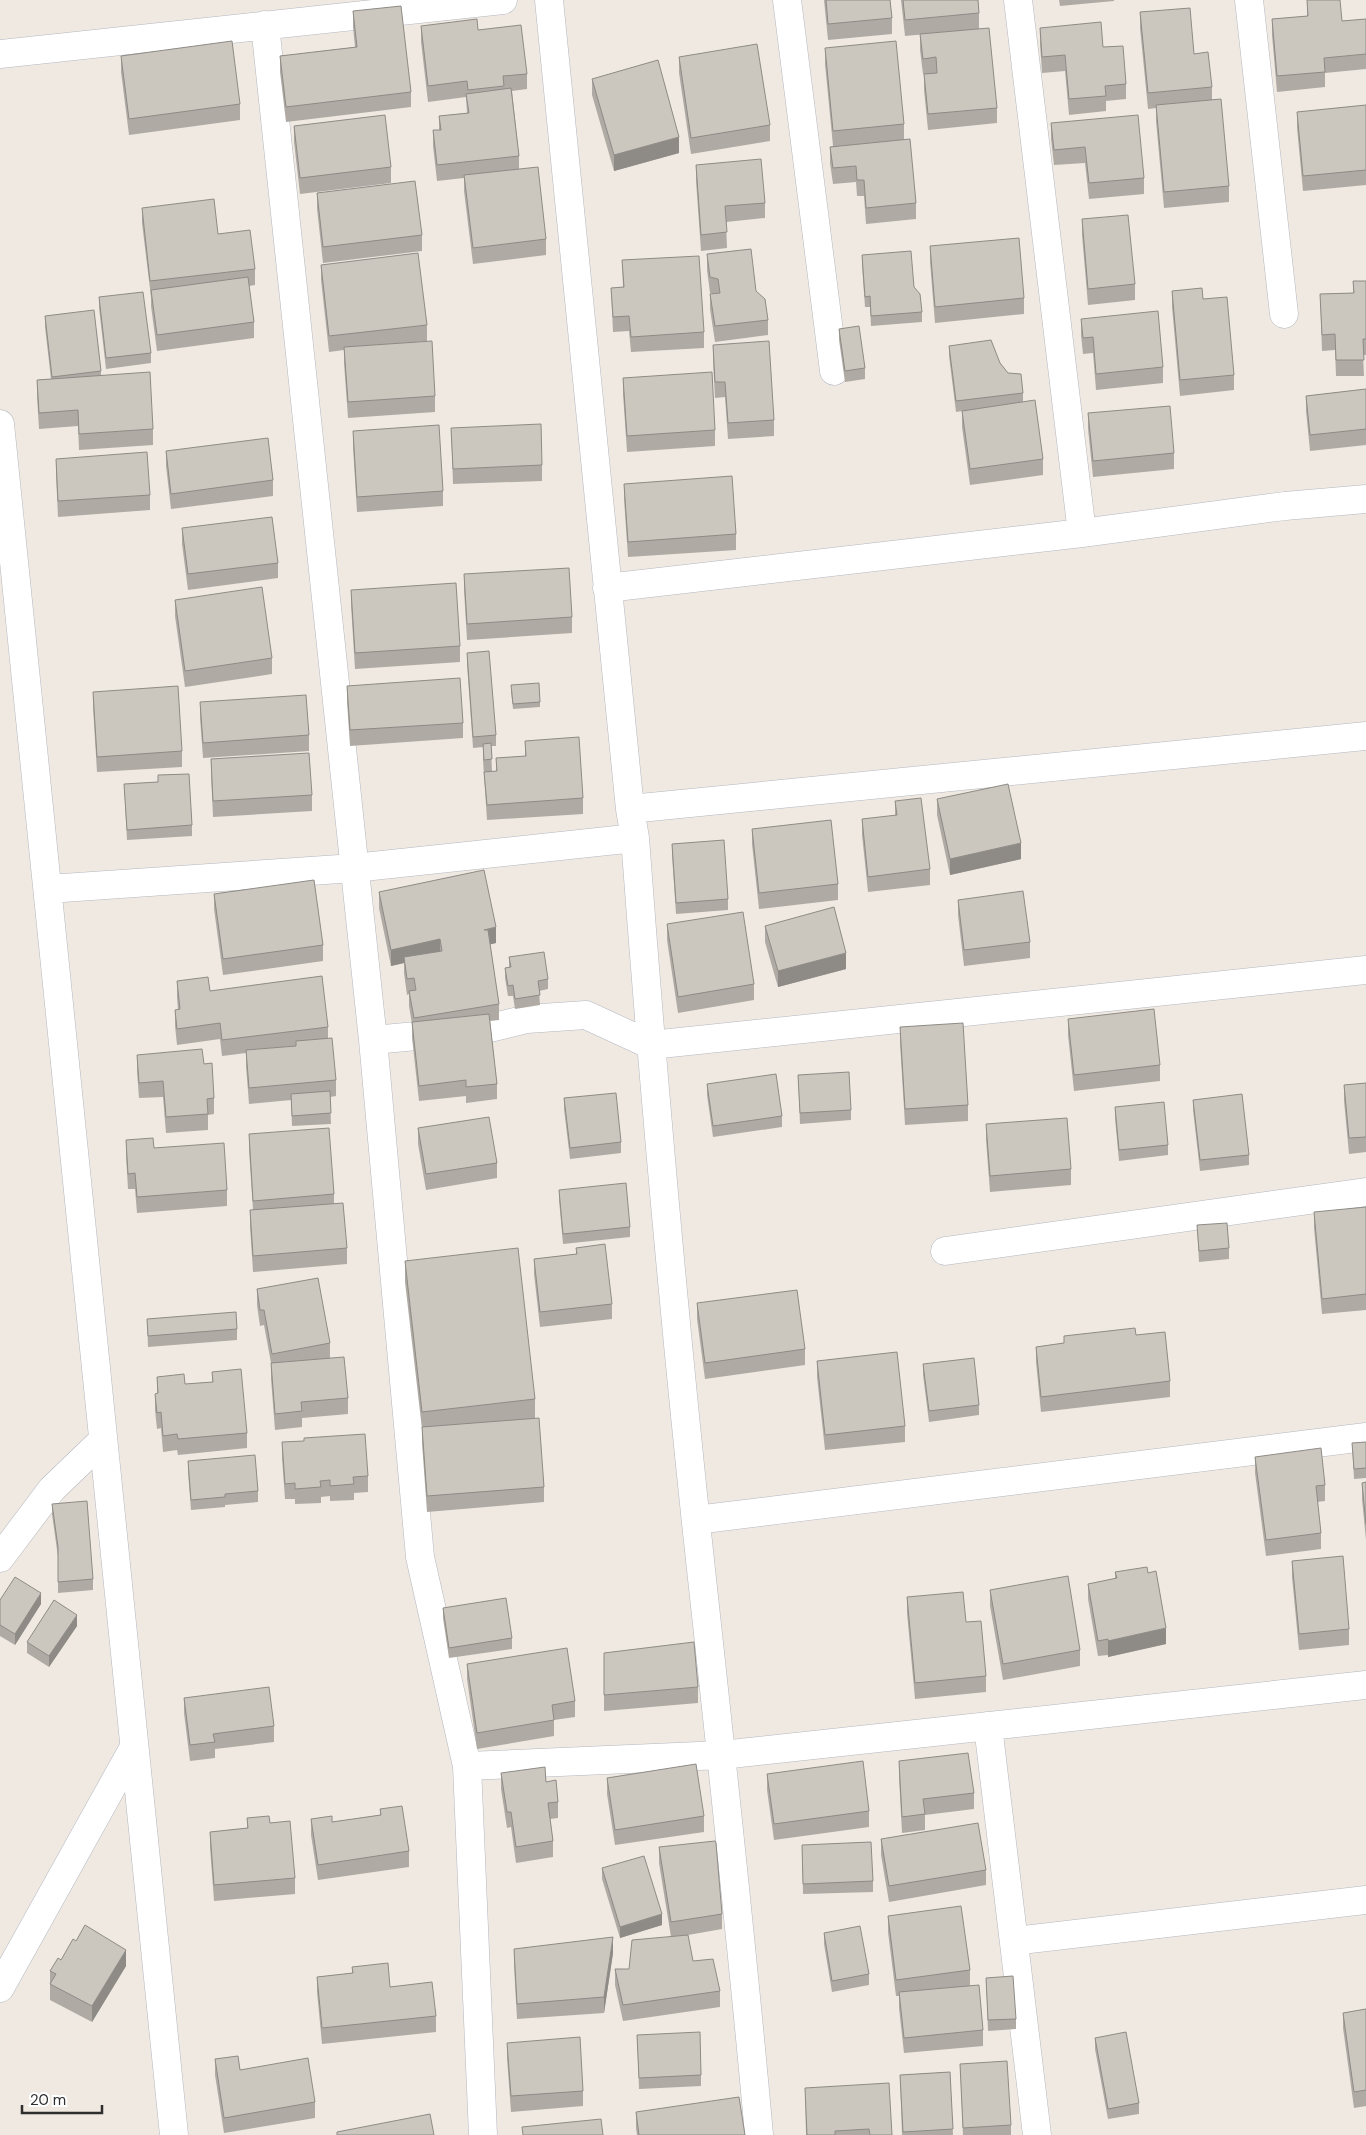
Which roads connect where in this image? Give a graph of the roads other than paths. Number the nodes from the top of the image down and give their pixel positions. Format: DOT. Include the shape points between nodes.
graph roads {
  1 [pos="503,0"];
  2 [pos="549,0"];
  3 [pos="787,0"];
  4 [pos="1018,0"];
  5 [pos="1249,0"];
  6 [pos="264,25"];
  7 [pos="0,54"];
  8 [pos="1284,314"];
  9 [pos="834,371"];
  10 [pos="0,424"];
  11 [pos="1366,499"];
  12 [pos="1082,533"];
  13 [pos="607,588"];
  14 [pos="1366,736"];
  15 [pos="630,809"];
  16 [pos="635,838"];
  17 [pos="354,868"];
  18 [pos="48,889"];
  19 [pos="1366,970"];
  20 [pos="373,1040"];
  21 [pos="651,1045"];
  22 [pos="1366,1192"];
  23 [pos="945,1251"];
  24 [pos="1366,1437"];
  25 [pos="102,1441"];
  26 [pos="696,1520"];
  27 [pos="0,1558"];
  28 [pos="1366,1685"];
  29 [pos="988,1726"];
  30 [pos="133,1749"];
  31 [pos="722,1755"];
  32 [pos="467,1766"];
  33 [pos="1366,1900"];
  34 [pos="1014,1941"];
  35 [pos="0,1988"];
  36 [pos="174,2135"];
  37 [pos="483,2135"];
  38 [pos="759,2135"];
  39 [pos="1037,2135"];
  1 -- 6 [label="street"];
  2 -- 13 [label="street"];
  3 -- 9 [label="street"];
  4 -- 12 [label="street"];
  5 -- 8 [label="street"];
  6 -- 7 [label="street"];
  6 -- 17 [label="street"];
  10 -- 18 [label="street"];
  11 -- 12 [label="street" via="1285,506"];
  12 -- 13 [label="street"];
  13 -- 15 [label="street"];
  14 -- 15 [label="street"];
  15 -- 16 [label="street"];
  16 -- 17 [label="street"];
  16 -- 21 [label="street"];
  17 -- 18 [label="street"];
  17 -- 20 [label="street"];
  18 -- 25 [label="street"];
  19 -- 21 [label="street"];
  20 -- 21 [label="street" via="482,1030 527,1020 586,1015"];
  20 -- 32 [label="street" via="420,1557"];
  21 -- 26 [label="street"];
  22 -- 23 [label="street"];
  24 -- 26 [label="street"];
  25 -- 27 [label="street" via="52,1489"];
  25 -- 30 [label="street"];
  26 -- 31 [label="street"];
  28 -- 29 [label="street"];
  29 -- 31 [label="street"];
  29 -- 34 [label="street"];
  30 -- 35 [label="street"];
  30 -- 36 [label="street"];
  31 -- 32 [label="street"];
  31 -- 38 [label="street"];
  32 -- 37 [label="street"];
  33 -- 34 [label="street"];
  34 -- 39 [label="street"];
}
